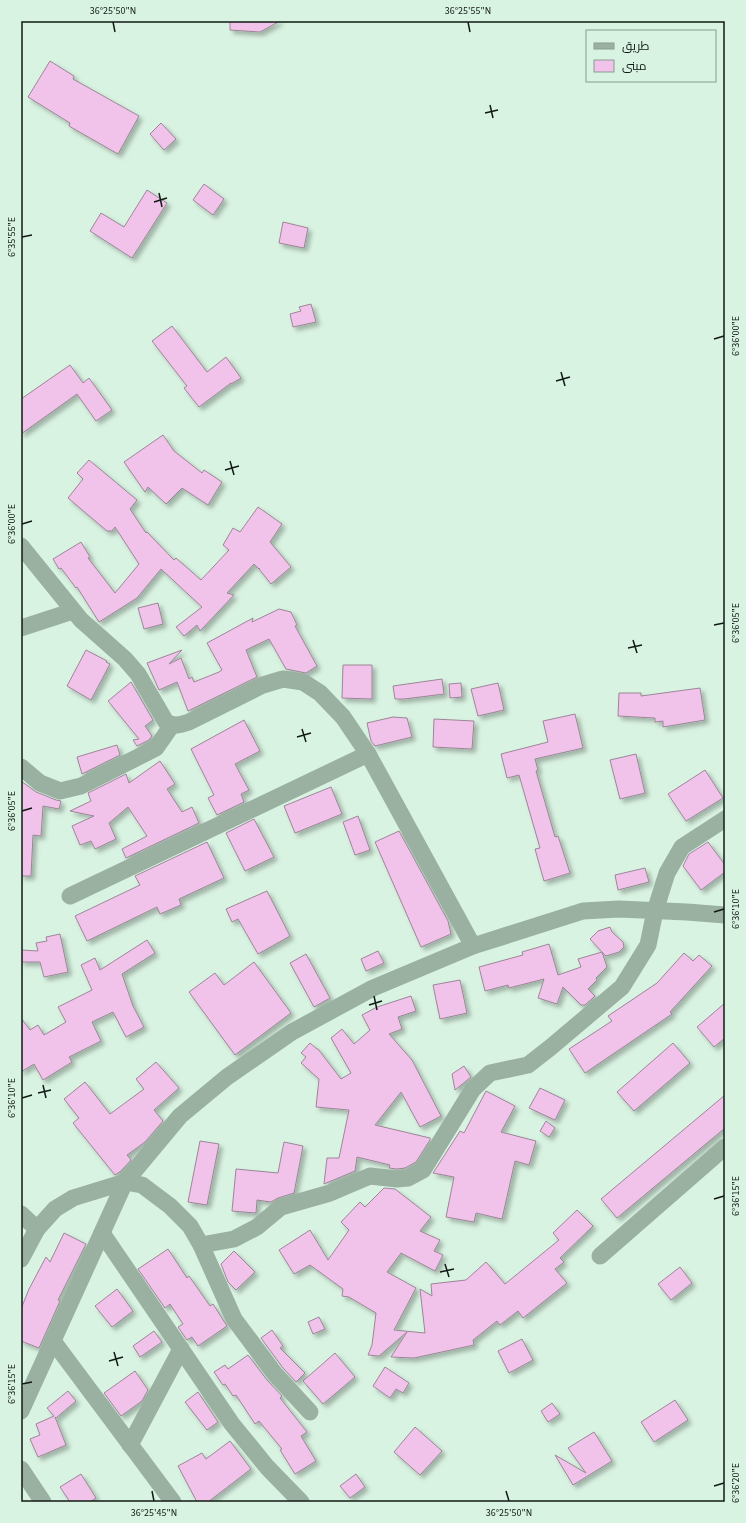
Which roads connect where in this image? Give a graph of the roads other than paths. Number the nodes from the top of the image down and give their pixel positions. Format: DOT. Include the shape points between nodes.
graph roads {
  1 [pos="21,546"];
  2 [pos="73,611"];
  3 [pos="21,628"];
  4 [pos="172,725"];
  5 [pos="368,754"];
  6 [pos="21,767"];
  7 [pos="725,819"];
  8 [pos="70,896"];
  9 [pos="655,911"];
  10 [pos="725,915"];
  11 [pos="473,946"];
  12 [pos="725,1147"];
  13 [pos="125,1182"];
  14 [pos="21,1214"];
  15 [pos="37,1228"];
  16 [pos="102,1233"];
  17 [pos="202,1245"];
  18 [pos="600,1256"];
  19 [pos="21,1259"];
  20 [pos="53,1340"];
  21 [pos="181,1349"];
  22 [pos="21,1411"];
  23 [pos="310,1412"];
  24 [pos="130,1445"];
  25 [pos="21,1469"];
  26 [pos="43,1502"];
  27 [pos="172,1502"];
  28 [pos="301,1502"];
  1 -- 2 [label="street"];
  2 -- 3 [label="street"];
  2 -- 4 [label="street" via="125,659 138,674 166,722"];
  4 -- 5 [label="street" via="189,722 263,685 283,679 302,682 320,693 343,717"];
  4 -- 6 [label="street" via="156,748 81,786 60,791 40,783"];
  5 -- 8 [label="street"];
  5 -- 11 [label="street"];
  7 -- 9 [label="street" via="682,847 666,873"];
  9 -- 10 [label="street"];
  9 -- 11 [label="street" via="583,911"];
  9 -- 17 [label="street" via="648,945 622,987 528,1065 490,1073 473,1089 423,1170 408,1178 370,1176 281,1207 257,1227 234,1239"];
  11 -- 13 [label="street" via="373,988 292,1032 227,1077 180,1116"];
  12 -- 18 [label="street"];
  13 -- 15 [label="street" via="73,1198 54,1209"];
  13 -- 16 [label="street"];
  13 -- 17 [label="street" via="142,1185 170,1206 190,1226"];
  14 -- 15 [label="street"];
  15 -- 19 [label="street"];
  16 -- 20 [label="street"];
  16 -- 21 [label="street"];
  17 -- 23 [label="street" via="234,1319 275,1374"];
  20 -- 22 [label="street"];
  20 -- 24 [label="street"];
  21 -- 24 [label="street"];
  21 -- 28 [label="street" via="232,1424 267,1467"];
  24 -- 27 [label="street"];
  25 -- 26 [label="street"];
}
